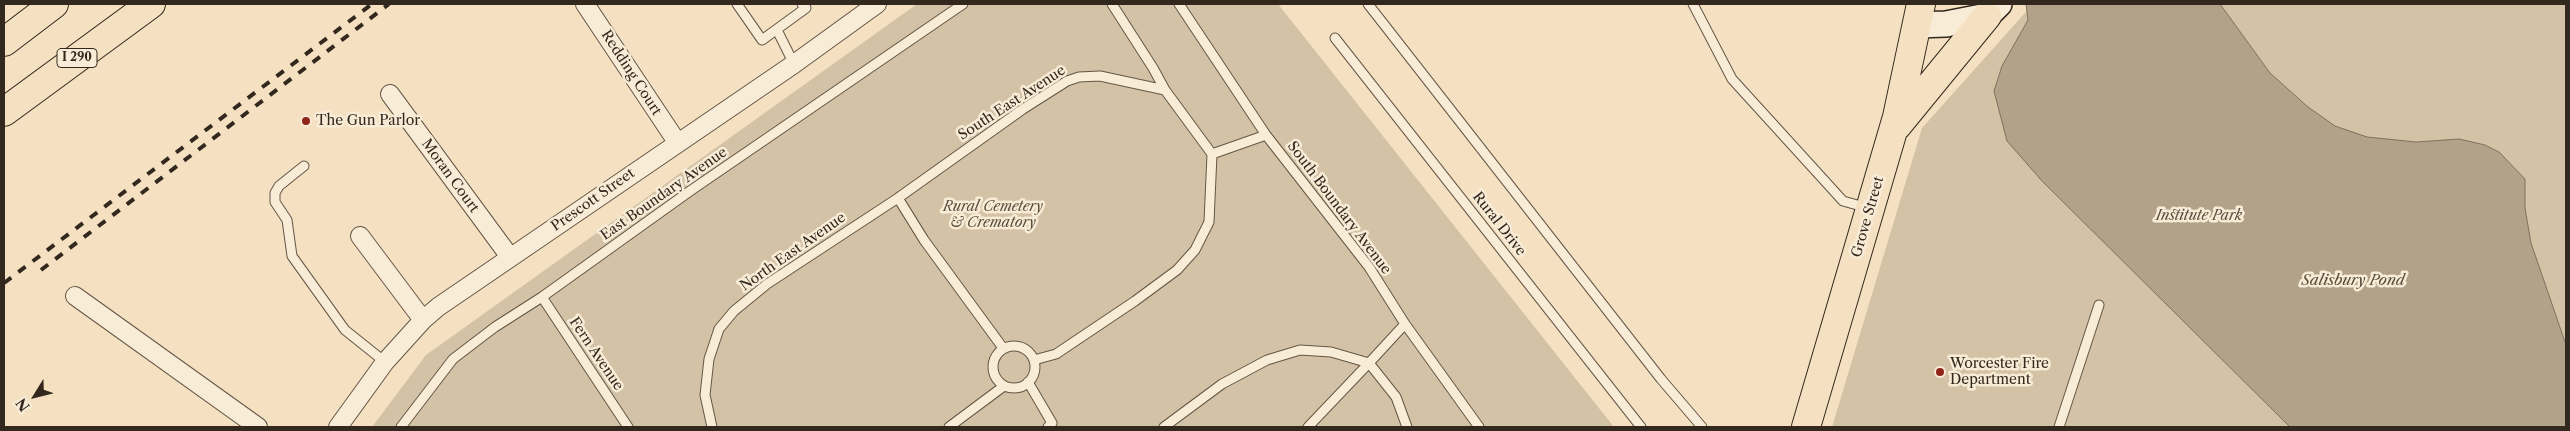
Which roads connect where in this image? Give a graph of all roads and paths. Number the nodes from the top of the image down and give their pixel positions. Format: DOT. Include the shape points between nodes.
graph roads {
  1 [pos="54,4"];
  2 [pos="151,4"];
  3 [pos="585,4"];
  4 [pos="737,4"];
  5 [pos="802,4"];
  6 [pos="877,4"];
  7 [pos="963,4"];
  8 [pos="1112,4"];
  9 [pos="1179,4"];
  10 [pos="1368,4"];
  11 [pos="1693,4"];
  12 [pos="1993,10"];
  13 [pos="1919,14"];
  14 [pos="777,30"];
  15 [pos="1335,38"];
  16 [pos="4,42"];
  17 [pos="794,64"];
  18 [pos="1165,90"];
  19 [pos="390,94"];
  20 [pos="4,112"];
  21 [pos="1893,131"];
  22 [pos="1266,135"];
  23 [pos="676,142"];
  24 [pos="1212,154"];
  25 [pos="304,166"];
  26 [pos="898,198"];
  27 [pos="1871,209"];
  28 [pos="360,236"];
  29 [pos="510,257"];
  30 [pos="75,296"];
  31 [pos="542,297"];
  32 [pos="2099,305"];
  33 [pos="423,320"];
  34 [pos="1405,324"];
  35 [pos="1003,348"];
  36 [pos="1034,360"];
  37 [pos="385,362"];
  38 [pos="1369,363"];
  39 [pos="1028,382"];
  40 [pos="1004,386"];
  41 [pos="258,427"];
  42 [pos="338,427"];
  43 [pos="401,427"];
  44 [pos="628,427"];
  45 [pos="712,427"];
  46 [pos="949,427"];
  47 [pos="1048,427"];
  48 [pos="1164,427"];
  49 [pos="1308,427"];
  50 [pos="1407,427"];
  51 [pos="1478,427"];
  52 [pos="1641,427"];
  53 [pos="1702,427"];
  54 [pos="1806,427"];
  55 [pos="2060,427"];
  1 -- 16 [label="main road"];
  2 -- 20 [label="main road, I 290"];
  3 -- 23 [label="street, Redding Court"];
  4 -- 14 [label="lane" via="762,40"];
  5 -- 14 [label="lane" via="806,8"];
  6 -- 17 [label="street, Prescott Street"];
  7 -- 31 [label="lane, East Boundary Avenue"];
  8 -- 18 [label="lane"];
  9 -- 22 [label="lane, South Boundary Avenue"];
  10 -- 53 [label="lane"];
  11 -- 27 [label="lane" via="1732,79 1843,201"];
  12 -- 13 [label="main road" via="1946,24"];
  12 -- 21 [label="main road"];
  13 -- 21 [label="main road, Grove Street"];
  14 -- 17 [label="lane"];
  15 -- 52 [label="lane, Rural Drive"];
  17 -- 23 [label="street, Prescott Street"];
  18 -- 24 [label="lane"];
  18 -- 26 [label="lane, South East Avenue" via="1100,76 1067,81"];
  19 -- 29 [label="street, Moran Court"];
  21 -- 27 [label="main road, Grove Street"];
  22 -- 24 [label="lane"];
  22 -- 34 [label="lane, South Boundary Avenue" via="1369,268"];
  23 -- 29 [label="street, Prescott Street"];
  24 -- 36 [label="lane" via="1209,222 1195,250 1177,270 1127,306 1056,354"];
  25 -- 37 [label="lane" via="275,193 275,202 287,220 292,256 346,330"];
  26 -- 35 [label="lane" via="934,255"];
  26 -- 45 [label="lane, North East Avenue" via="767,284 734,311 719,330 709,359 705,395"];
  27 -- 54 [label="main road, Grove Street"];
  28 -- 33 [label="street"];
  29 -- 33 [label="street, Prescott Street"];
  30 -- 41 [label="street"];
  31 -- 43 [label="lane, East Boundary Avenue" via="453,359"];
  31 -- 44 [label="lane, Fern Avenue"];
  32 -- 55 [label="lane"];
  33 -- 37 [label="street, Prescott Street"];
  34 -- 38 [label="lane"];
  34 -- 51 [label="lane, South Boundary Avenue"];
  35 -- 36 [label="lane" via="1015,346 1027,350"];
  35 -- 40 [label="lane" via="996,355 993,372"];
  36 -- 39 [label="lane" via="1034,372"];
  37 -- 42 [label="street, Prescott Street"];
  38 -- 48 [label="lane" via="1331,352 1300,350 1267,360 1222,384"];
  38 -- 49 [label="lane"];
  38 -- 50 [label="lane" via="1396,397"];
  39 -- 40 [label="lane" via="1017,388"];
  39 -- 47 [label="lane" via="1052,424"];
  40 -- 46 [label="lane"];
}
